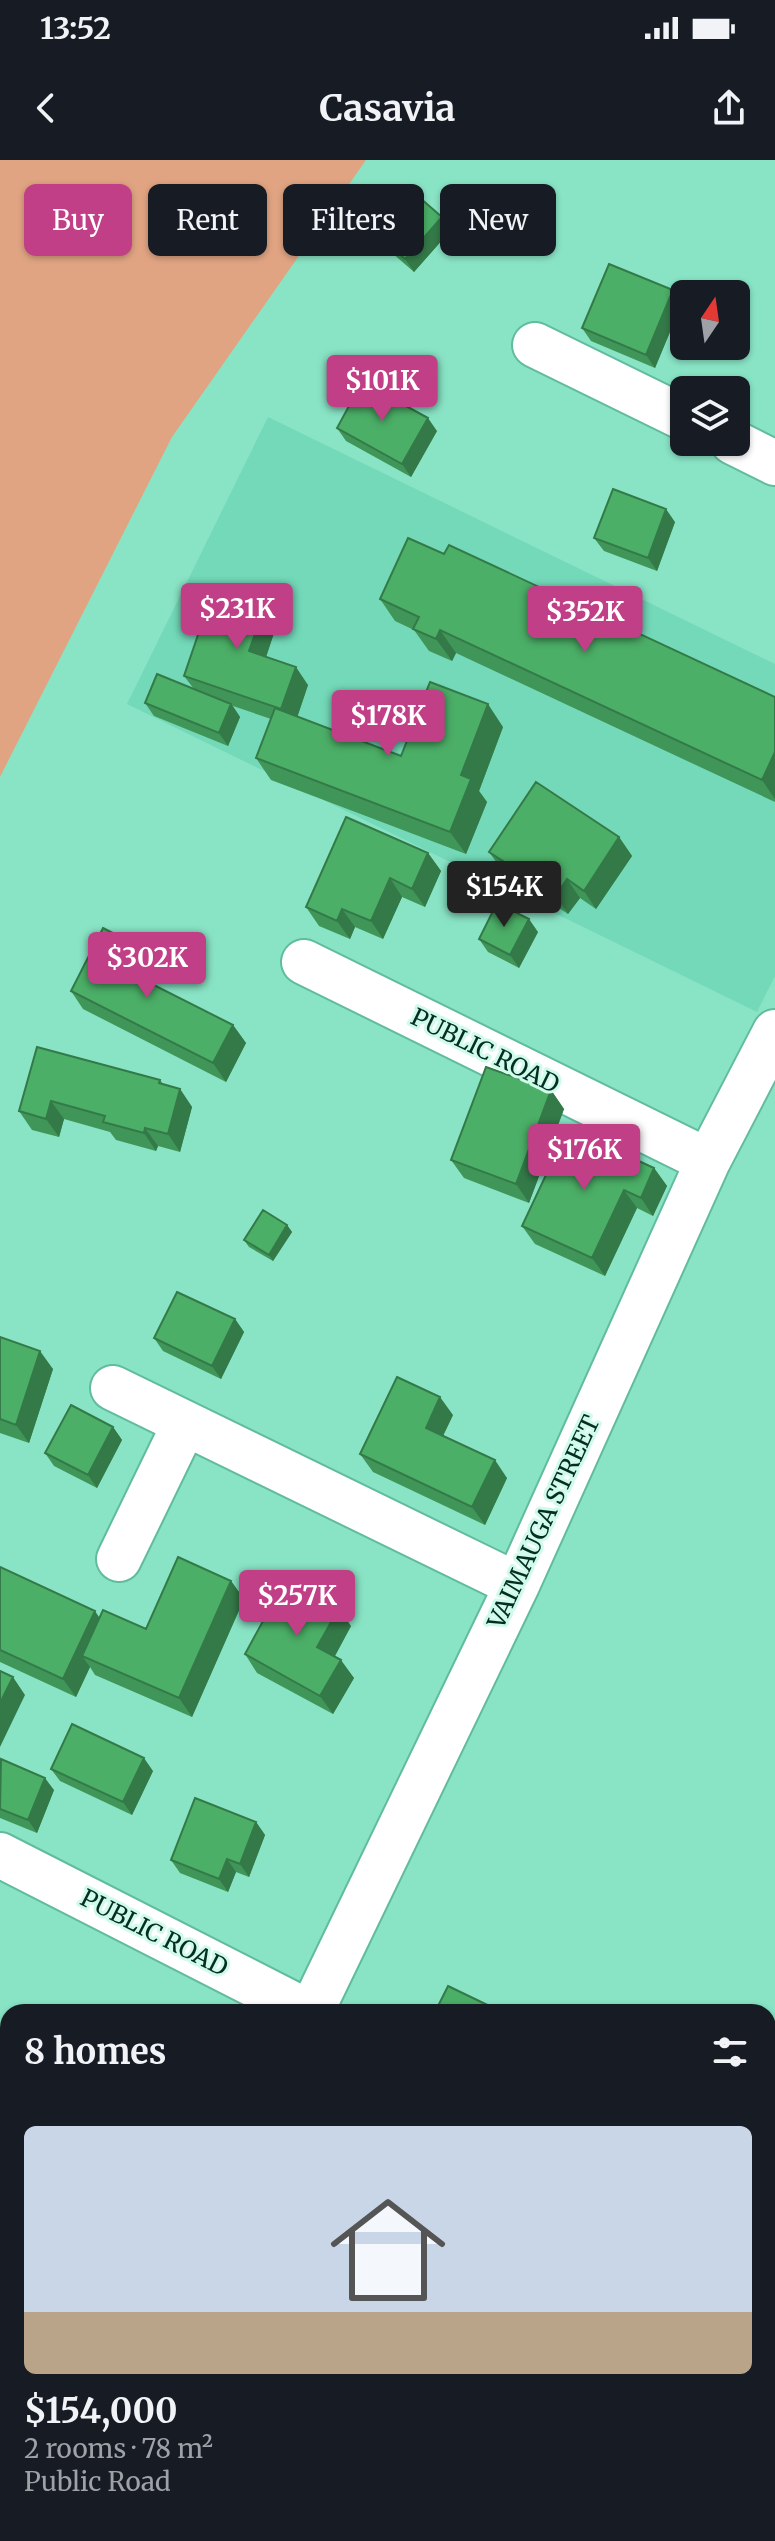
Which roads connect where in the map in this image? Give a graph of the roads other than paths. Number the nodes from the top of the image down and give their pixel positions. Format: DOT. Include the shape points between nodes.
graph roads {
  1 [pos="535,345"];
  2 [pos="670,411"];
  3 [pos="750,450"];
  4 [pos="775,463"];
  5 [pos="304,962"];
  6 [pos="775,1032"];
  7 [pos="708,1161"];
  8 [pos="113,1388"];
  9 [pos="185,1423"];
  10 [pos="119,1559"];
  11 [pos="517,1585"];
  12 [pos="0,1855"];
  13 [pos="293,2004"];
  14 [pos="313,2004"];
  1 -- 2 [label="street"];
  3 -- 4 [label="street"];
  5 -- 7 [label="street, PUBLIC ROAD"];
  6 -- 7 [label="street, VAIMAUGA STREET"];
  7 -- 11 [label="street, VAIMAUGA STREET"];
  8 -- 9 [label="street"];
  9 -- 10 [label="street"];
  9 -- 11 [label="street"];
  11 -- 14 [label="street, VAIMAUGA STREET"];
  12 -- 13 [label="street, PUBLIC ROAD"];
}
